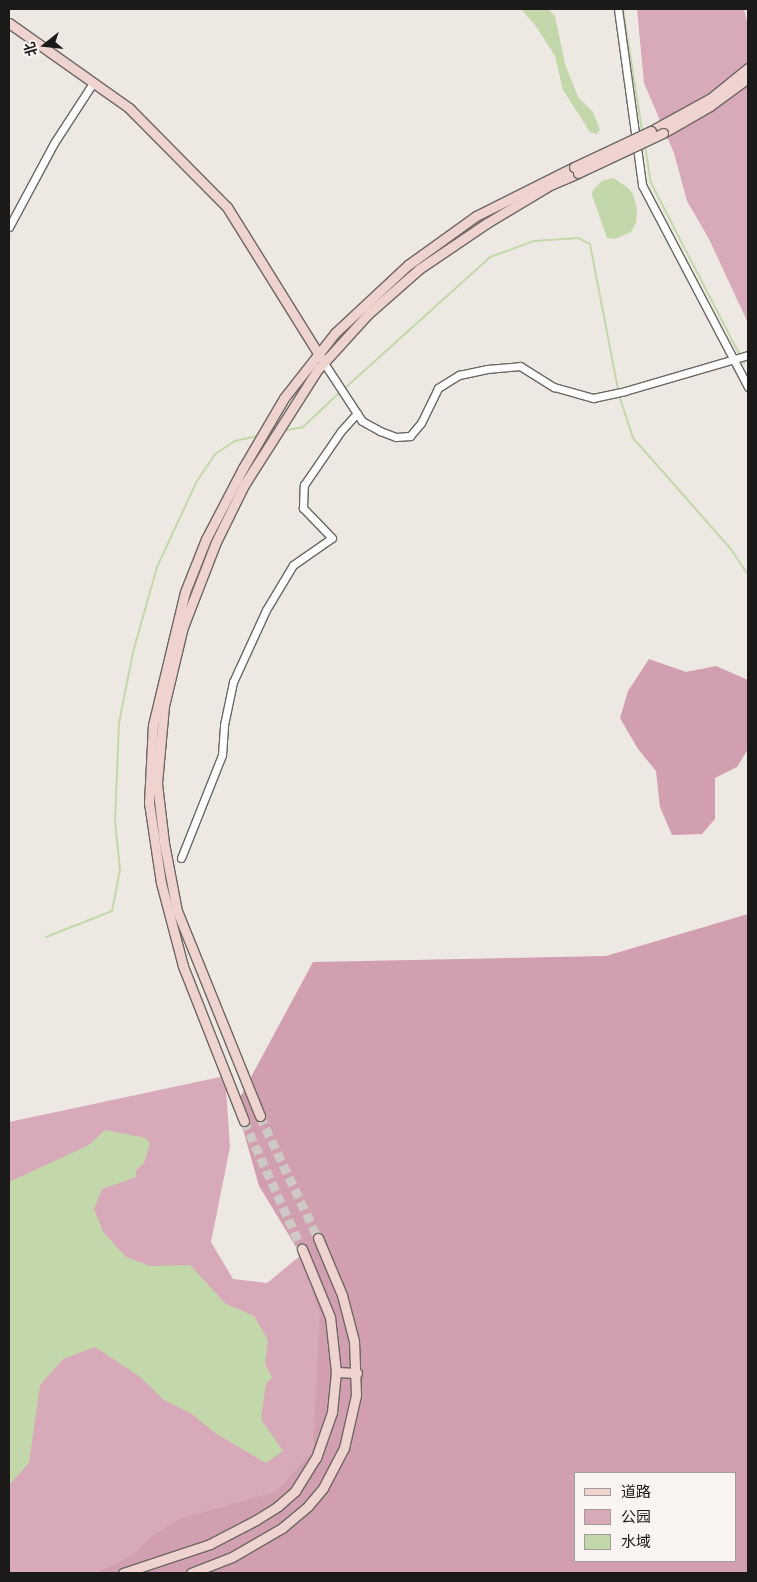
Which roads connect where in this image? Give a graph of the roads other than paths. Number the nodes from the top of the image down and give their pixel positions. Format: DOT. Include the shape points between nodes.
graph roads {
  1 [pos="618,9"];
  2 [pos="9,23"];
  3 [pos="748,68"];
  4 [pos="748,78"];
  5 [pos="93,83"];
  6 [pos="576,170"];
  7 [pos="9,227"];
  8 [pos="318,354"];
  9 [pos="748,354"];
  10 [pos="734,359"];
  11 [pos="324,363"];
  12 [pos="748,387"];
  13 [pos="357,413"];
  14 [pos="214,523"];
  15 [pos="222,528"];
  16 [pos="198,558"];
  17 [pos="209,560"];
  18 [pos="181,858"];
  19 [pos="260,1116"];
  20 [pos="244,1121"];
  21 [pos="318,1238"];
  22 [pos="302,1249"];
  23 [pos="336,1372"];
  24 [pos="357,1373"];
  25 [pos="122,1573"];
  26 [pos="191,1573"];
  1 -- 10 [label="street" via="642,186"];
  2 -- 5 [label="main road"];
  3 -- 6 [label="main road, bridge" via="711,98"];
  4 -- 6 [label="main road, bridge" via="663,134"];
  5 -- 7 [label="street" via="54,143"];
  5 -- 8 [label="main road" via="128,108 227,207"];
  6 -- 8 [label="main road" via="476,216 408,264 335,333"];
  6 -- 15 [label="main road" via="487,223 419,269 369,312 318,369 244,485"];
  8 -- 11 [label="main road"];
  8 -- 14 [label="main road" via="284,398"];
  9 -- 10 [label="street"];
  10 -- 12 [label="street"];
  10 -- 13 [label="street" via="593,398 554,387 520,366 459,375 438,388 421,423 410,436 396,437 380,431"];
  11 -- 13 [label="street"];
  13 -- 18 [label="street" via="341,430 304,485 303,508 332,538 293,565 266,610 233,682 222,755"];
  14 -- 15 [label="main road" via="213,533"];
  14 -- 16 [label="main road"];
  15 -- 17 [label="main road"];
  16 -- 17 [label="main road" via="207,548"];
  16 -- 20 [label="main road" via="185,592 153,725 149,803 161,882 183,966"];
  17 -- 19 [label="main road" via="183,627 164,706 157,783 177,911"];
  21 -- 24 [label="main road" via="342,1295 354,1341"];
  22 -- 23 [label="main road" via="330,1317"];
  23 -- 24 [label="main road"];
  23 -- 25 [label="main road" via="332,1412 323,1442 295,1491 256,1520 210,1544"];
  24 -- 26 [label="main road" via="344,1448 323,1488 282,1528 232,1557"];
}
